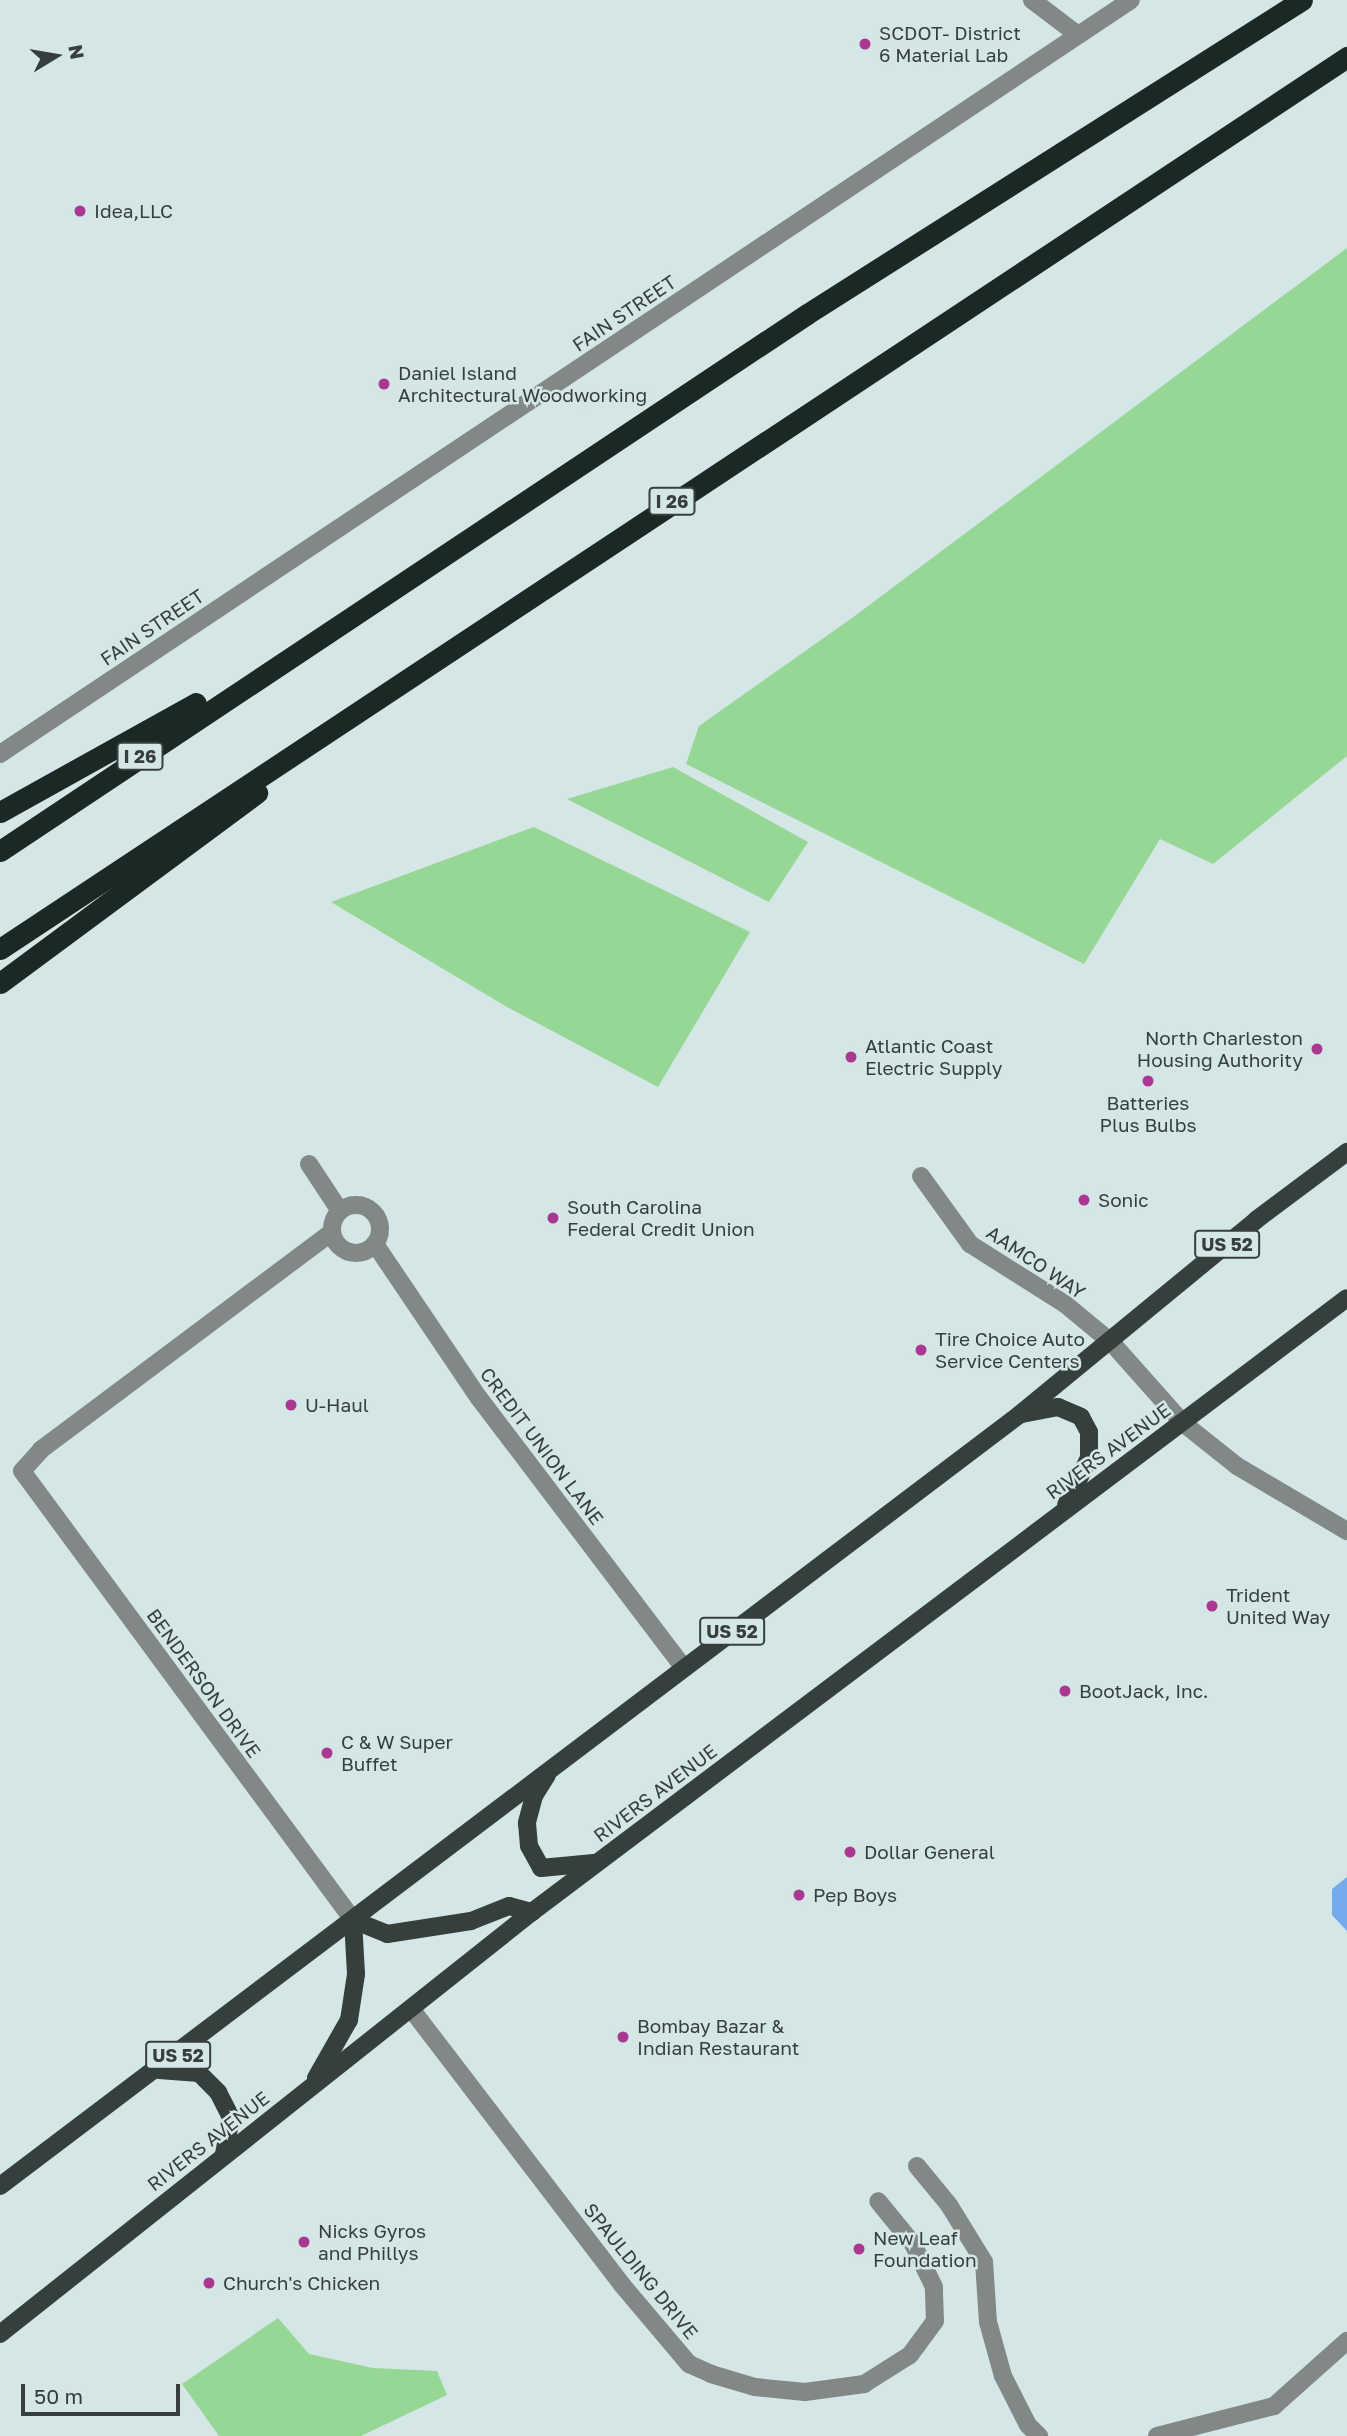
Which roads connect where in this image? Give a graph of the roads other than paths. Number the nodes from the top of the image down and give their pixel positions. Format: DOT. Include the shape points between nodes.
graph roads {
  1 [pos="1032,0"];
  2 [pos="1131,0"];
  3 [pos="1302,0"];
  4 [pos="1078,35"];
  5 [pos="1347,57"];
  6 [pos="280,663"];
  7 [pos="349,716"];
  8 [pos="0,754"];
  9 [pos="0,812"];
  10 [pos="0,851"];
  11 [pos="0,949"];
  12 [pos="0,983"];
  13 [pos="1347,1152"];
  14 [pos="309,1164"];
  15 [pos="921,1176"];
  16 [pos="340,1211"];
  17 [pos="332,1232"];
  18 [pos="374,1244"];
  19 [pos="1347,1298"];
  20 [pos="1111,1342"];
  21 [pos="1019,1415"];
  22 [pos="1183,1423"];
  23 [pos="1064,1508"];
  24 [pos="1347,1531"];
  25 [pos="684,1668"];
  26 [pos="552,1766"];
  27 [pos="599,1862"];
  28 [pos="532,1912"];
  29 [pos="353,1920"];
  30 [pos="412,2010"];
  31 [pos="159,2070"];
  32 [pos="311,2087"];
  33 [pos="224,2154"];
  34 [pos="917,2166"];
  35 [pos="0,2186"];
  36 [pos="878,2202"];
  37 [pos="0,2334"];
  38 [pos="1347,2340"];
  39 [pos="1039,2436"];
  40 [pos="1157,2436"];
  1 -- 4 [label="street"];
  2 -- 4 [label="street, FAIN STREET"];
  3 -- 6 [label="highway, I 26" via="807,314"];
  4 -- 8 [label="street, FAIN STREET"];
  5 -- 7 [label="highway, I 26"];
  6 -- 9 [label="highway" via="200,701"];
  6 -- 10 [label="highway, I 26"];
  7 -- 11 [label="highway, I 26"];
  7 -- 12 [label="highway" via="279,776"];
  13 -- 20 [label="main road, US 52" via="1256,1220"];
  14 -- 16 [label="street"];
  15 -- 20 [label="street, AAMCO WAY" via="970,1244 1065,1304"];
  16 -- 17 [label="street"];
  16 -- 18 [label="street" via="354,1205 369,1209 380,1229"];
  17 -- 18 [label="street" via="339,1246 353,1253"];
  17 -- 29 [label="street, BENDERSON DRIVE" via="41,1450 22,1471"];
  18 -- 25 [label="street, CREDIT UNION LANE" via="479,1398"];
  19 -- 22 [label="main road, RIVERS AVENUE"];
  20 -- 21 [label="main road, US 52"];
  20 -- 22 [label="street, AAMCO WAY"];
  21 -- 23 [label="main road" via="1058,1407 1081,1417 1089,1432 1090,1458"];
  21 -- 25 [label="main road, US 52"];
  22 -- 23 [label="main road, RIVERS AVENUE"];
  22 -- 24 [label="street, AAMCO WAY" via="1237,1466"];
  23 -- 27 [label="main road, RIVERS AVENUE"];
  25 -- 26 [label="main road, US 52"];
  26 -- 27 [label="main road" via="534,1796 527,1823 529,1846 541,1868"];
  26 -- 29 [label="main road, US 52"];
  27 -- 28 [label="main road, RIVERS AVENUE"];
  28 -- 29 [label="main road" via="509,1906 471,1920 387,1934"];
  28 -- 30 [label="main road, RIVERS AVENUE"];
  29 -- 31 [label="main road, US 52"];
  29 -- 32 [label="main road" via="356,1974 349,2020"];
  30 -- 32 [label="main road, RIVERS AVENUE"];
  30 -- 36 [label="street, SPAULDING DRIVE" via="623,2287 689,2364 711,2374 755,2387 805,2392 864,2384 910,2355 935,2321 934,2287 913,2244"];
  31 -- 33 [label="main road" via="199,2073 218,2092 231,2118"];
  31 -- 35 [label="main road, US 52"];
  32 -- 33 [label="main road, RIVERS AVENUE"];
  33 -- 37 [label="main road, RIVERS AVENUE"];
  34 -- 39 [label="street" via="949,2205 984,2262 988,2322 1003,2375 1028,2425"];
  38 -- 40 [label="street" via="1274,2406"];
}
